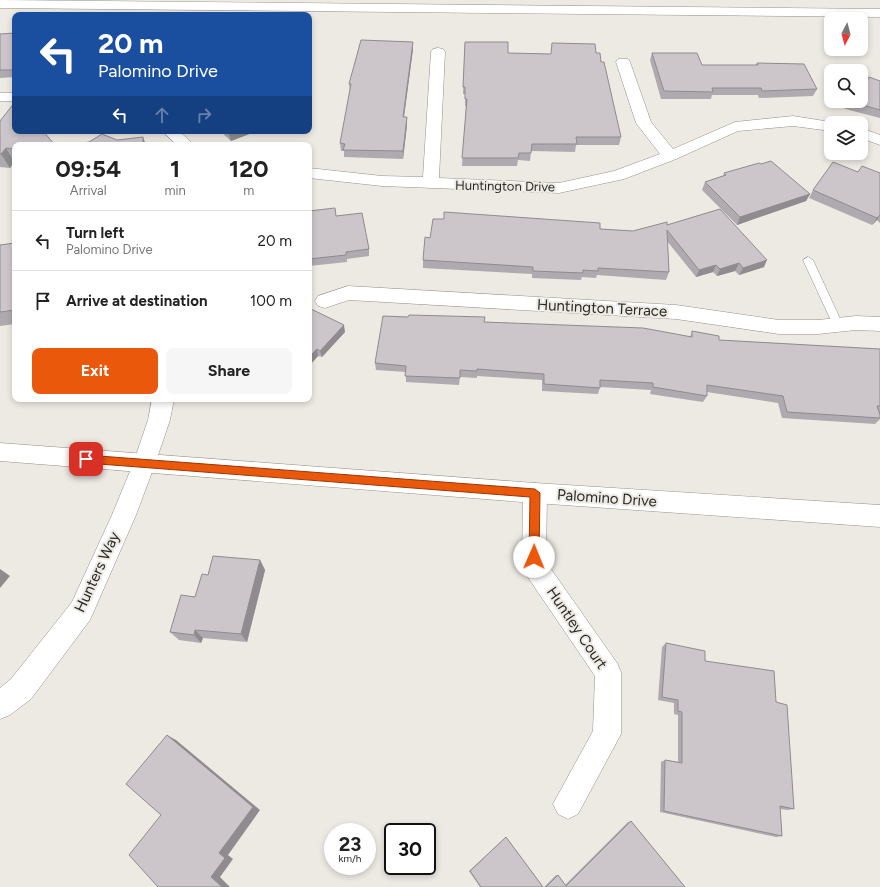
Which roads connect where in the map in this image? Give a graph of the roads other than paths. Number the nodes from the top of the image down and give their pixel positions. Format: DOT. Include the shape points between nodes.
graph roads {
  1 [pos="796,0"];
  2 [pos="880,1"];
  3 [pos="0,4"];
  4 [pos="880,13"];
  5 [pos="438,52"];
  6 [pos="623,62"];
  7 [pos="0,97"];
  8 [pos="12,97"];
  9 [pos="824,125"];
  10 [pos="173,134"];
  11 [pos="868,136"];
  12 [pos="880,140"];
  13 [pos="183,142"];
  14 [pos="670,156"];
  15 [pos="312,173"];
  16 [pos="431,184"];
  17 [pos="808,260"];
  18 [pos="325,301"];
  19 [pos="880,324"];
  20 [pos="838,325"];
  21 [pos="162,402"];
  22 [pos="0,452"];
  23 [pos="144,464"];
  24 [pos="535,493"];
  25 [pos="880,516"];
  26 [pos="0,705"];
  27 [pos="568,804"];
  1 -- 2 [label="street"];
  3 -- 4 [label="street"];
  5 -- 16 [label="street"];
  6 -- 14 [label="street" via="644,123"];
  7 -- 8 [label="street"];
  9 -- 14 [label="street, Huntington Drive" via="793,121 734,127"];
  10 -- 13 [label="street"];
  11 -- 12 [label="street"];
  14 -- 16 [label="street, Huntington Drive" via="618,175 559,188"];
  15 -- 16 [label="street, Huntington Drive"];
  17 -- 20 [label="lane"];
  18 -- 20 [label="street, Huntington Terrace" via="348,293 676,312 779,327"];
  19 -- 20 [label="street, Huntington Terrace"];
  21 -- 23 [label="street"];
  22 -- 23 [label="street, Palomino Drive"];
  23 -- 24 [label="street, Palomino Drive"];
  23 -- 26 [label="street, Hunters Way" via="81,611 21,689"];
  24 -- 25 [label="street, Palomino Drive"];
  24 -- 27 [label="street, Huntley Court" via="534,565 608,672 607,734"];
}
